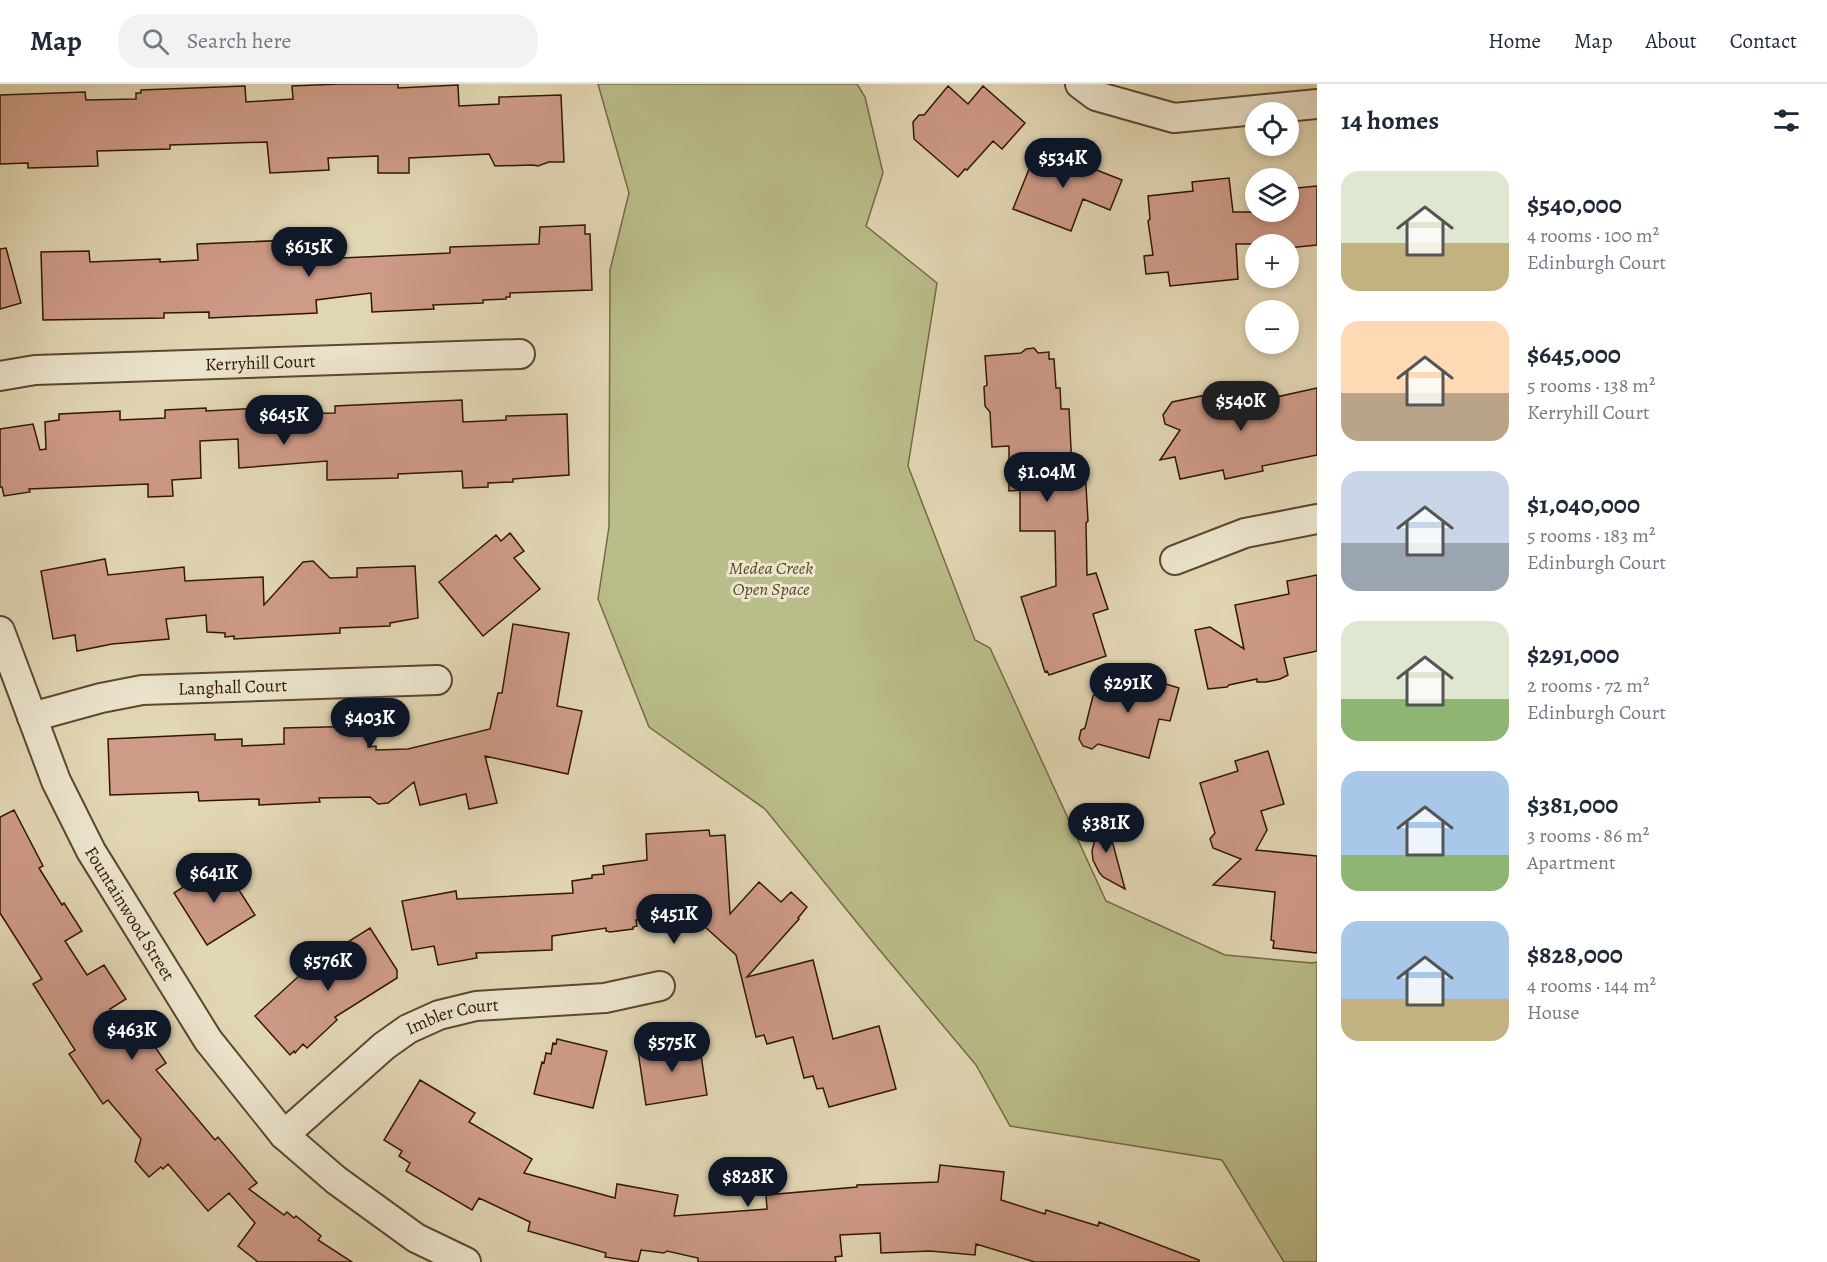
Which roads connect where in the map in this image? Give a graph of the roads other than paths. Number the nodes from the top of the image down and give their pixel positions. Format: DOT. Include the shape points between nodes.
graph roads {
  1 [pos="1080,84"];
  2 [pos="1317,104"];
  3 [pos="520,354"];
  4 [pos="0,376"];
  5 [pos="1317,519"];
  6 [pos="1175,560"];
  7 [pos="0,631"];
  8 [pos="438,680"];
  9 [pos="32,717"];
  10 [pos="660,986"];
  11 [pos="284,1135"];
  12 [pos="466,1262"];
  1 -- 2 [label="street" via="1096,96 1174,118"];
  3 -- 4 [label="street, Kerryhill Court" via="35,370"];
  5 -- 6 [label="street" via="1245,533"];
  7 -- 9 [label="street, Fountainwood Street"];
  8 -- 9 [label="street, Langhall Court" via="142,690"];
  9 -- 11 [label="street, Fountainwood Street" via="56,781 91,851 137,928 208,1040"];
  10 -- 11 [label="street, Imbler Court" via="605,998 476,1006 439,1015 408,1029 384,1046"];
  11 -- 12 [label="street, Fountainwood Street" via="336,1180 416,1238"];
}
